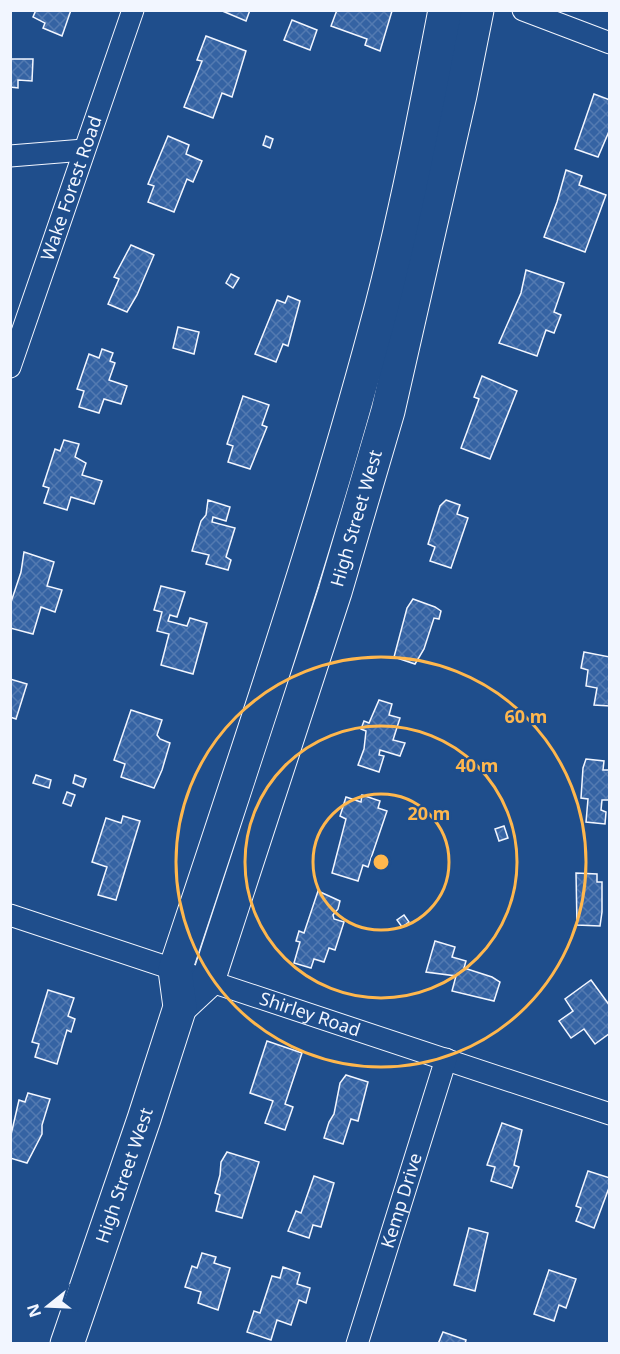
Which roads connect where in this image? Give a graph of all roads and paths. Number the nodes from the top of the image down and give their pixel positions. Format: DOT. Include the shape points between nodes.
graph roads {
  1 [pos="133,10"];
  2 [pos="445,10"];
  3 [pos="477,10"];
  4 [pos="524,10"];
  5 [pos="609,43"];
  6 [pos="84,150"];
  7 [pos="10,156"];
  8 [pos="10,367"];
  9 [pos="10,915"];
  10 [pos="175,970"];
  11 [pos="208,981"];
  12 [pos="180,1007"];
  13 [pos="446,1059"];
  14 [pos="609,1114"];
  15 [pos="67,1344"];
  16 [pos="357,1344"];
  1 -- 6 [label="street, Wake Forest Road"];
  2 -- 10 [label="main road, High Street West" via="385,292 344,440"];
  3 -- 11 [label="main road, High Street West" via="388,411 335,592"];
  4 -- 5 [label="street"];
  6 -- 7 [label="street"];
  6 -- 8 [label="street, Wake Forest Road"];
  9 -- 10 [label="street, Shirley Road"];
  10 -- 11 [label="street, Shirley Road"];
  10 -- 12 [label="main road, High Street West"];
  11 -- 12 [label="main road, High Street West"];
  11 -- 13 [label="street, Shirley Road"];
  12 -- 15 [label="main road, High Street West"];
  13 -- 14 [label="street, Shirley Road"];
  13 -- 16 [label="street, Kemp Drive"];
}
